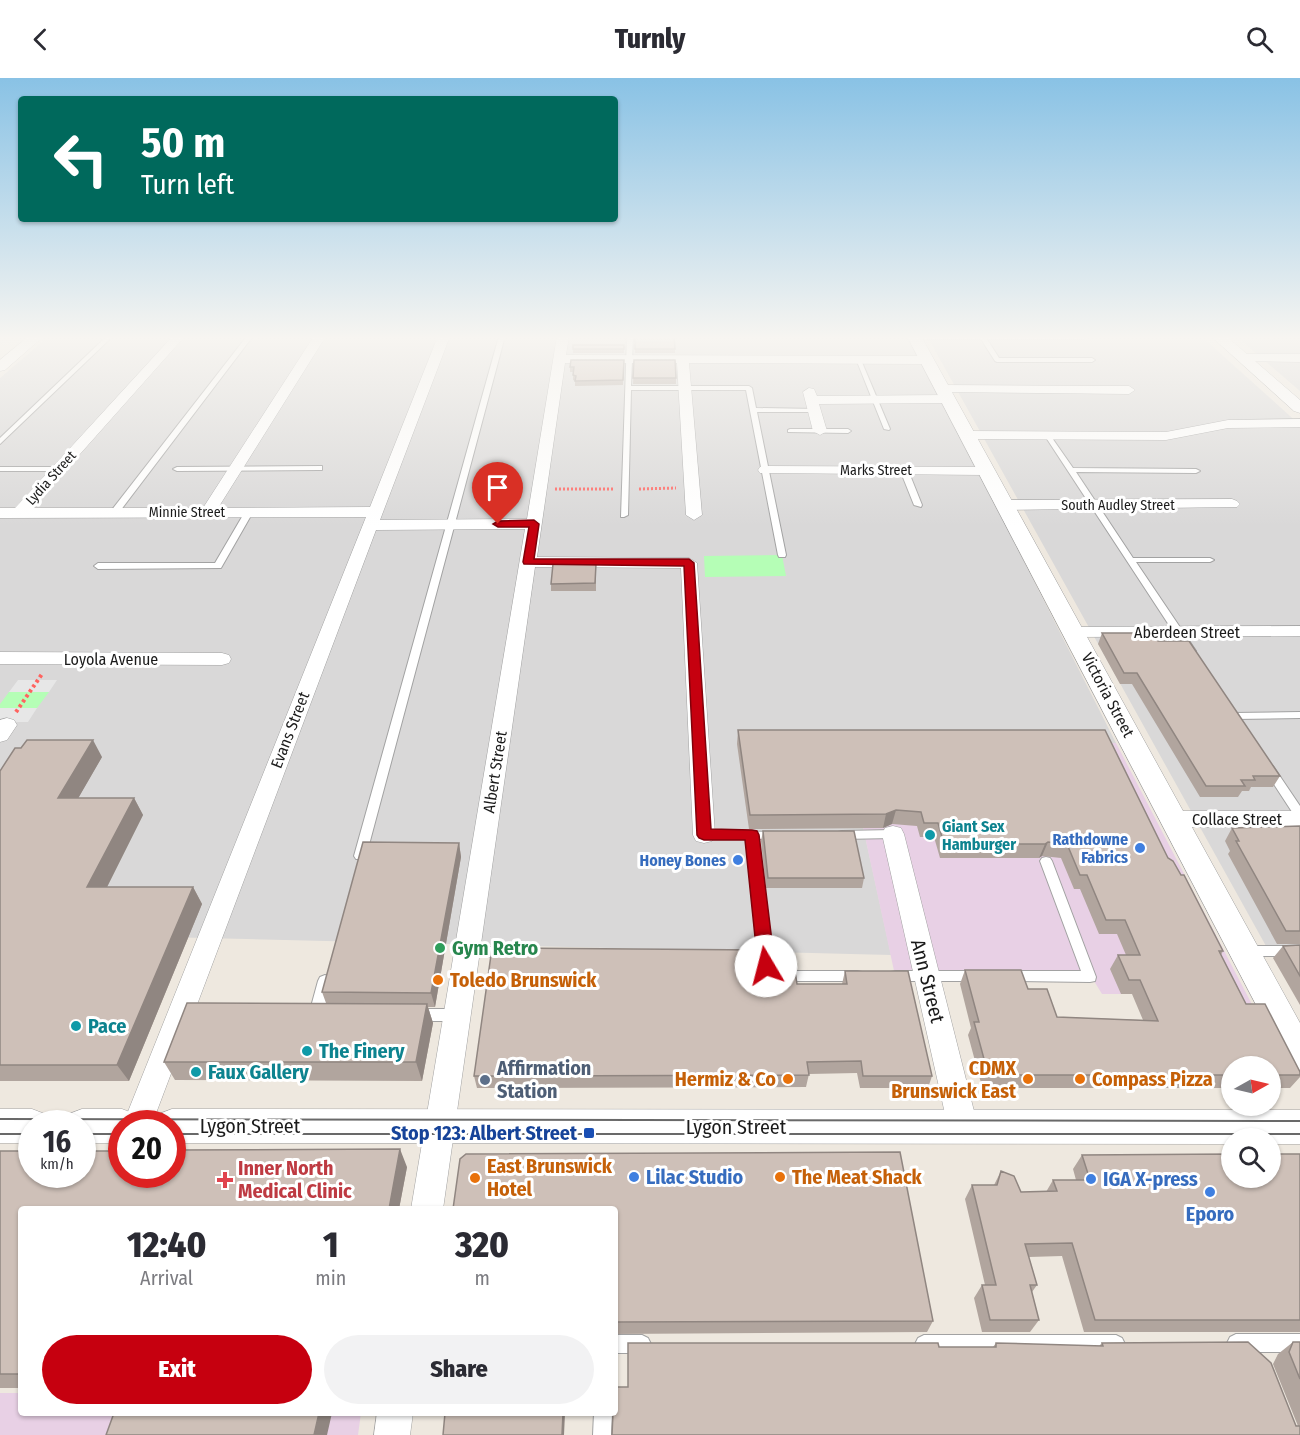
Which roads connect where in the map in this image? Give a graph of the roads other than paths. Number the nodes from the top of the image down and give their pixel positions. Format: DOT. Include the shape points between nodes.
graph roads {
  1 [pos="44,399"];
  2 [pos="121,399"];
  3 [pos="201,399"];
  4 [pos="280,399"];
  5 [pos="419,399"];
  6 [pos="484,399"];
  7 [pos="553,399"];
  8 [pos="628,399"];
  9 [pos="686,399"];
  10 [pos="751,399"];
  11 [pos="883,399"];
  12 [pos="948,399"];
  13 [pos="875,400"];
  14 [pos="812,401"];
  15 [pos="753,410"];
  16 [pos="1300,423"];
  17 [pos="887,429"];
  18 [pos="790,431"];
  19 [pos="820,431"];
  20 [pos="848,431"];
  21 [pos="968,435"];
  22 [pos="1048,436"];
  23 [pos="0,442"];
  24 [pos="319,468"];
  25 [pos="0,469"];
  26 [pos="58,469"];
  27 [pos="177,469"];
  28 [pos="236,469"];
  29 [pos="765,470"];
  30 [pos="904,470"];
  31 [pos="1071,470"];
  32 [pos="986,471"];
  33 [pos="1196,471"];
  34 [pos="1232,504"];
  35 [pos="918,505"];
  36 [pos="1004,505"];
  37 [pos="1094,505"];
  38 [pos="208,512"];
  39 [pos="249,512"];
  40 [pos="0,513"];
  41 [pos="19,513"];
  42 [pos="114,513"];
  43 [pos="624,515"];
  44 [pos="694,515"];
  45 [pos="372,519"];
  46 [pos="450,524"];
  47 [pos="534,524"];
  48 [pos="782,555"];
  49 [pos="1133,560"];
  50 [pos="1210,560"];
  51 [pos="528,562"];
  52 [pos="98,566"];
  53 [pos="1300,631"];
  54 [pos="1074,632"];
  55 [pos="1178,632"];
  56 [pos="0,658"];
  57 [pos="222,660"];
  58 [pos="1198,661"];
  59 [pos="1300,715"];
  60 [pos="1240,725"];
  61 [pos="1266,764"];
  62 [pos="1300,815"];
  63 [pos="1174,819"];
  64 [pos="1300,819"];
  65 [pos="892,834"];
  66 [pos="704,835"];
  67 [pos="752,835"];
  68 [pos="786,835"];
  69 [pos="831,835"];
  70 [pos="1046,861"];
  71 [pos="357,864"];
  72 [pos="1245,951"];
  73 [pos="1300,951"];
  74 [pos="467,952"];
  75 [pos="522,953"];
  76 [pos="329,968"];
  77 [pos="927,976"];
  78 [pos="316,1014"];
  79 [pos="405,1015"];
  80 [pos="457,1015"];
  81 [pos="1300,1055"];
  82 [pos="143,1110"];
  83 [pos="0,1126"];
  84 [pos="18,1126"];
  85 [pos="186,1126"];
  86 [pos="440,1127"];
  87 [pos="963,1127"];
  88 [pos="1300,1127"];
  89 [pos="427,1206"];
  90 [pos="1218,1343"];
  91 [pos="1254,1343"];
  92 [pos="1300,1343"];
  93 [pos="618,1344"];
  94 [pos="662,1344"];
  95 [pos="911,1344"];
  96 [pos="1136,1344"];
  97 [pos="1262,1364"];
  98 [pos="395,1416"];
  99 [pos="603,1416"];
  100 [pos="392,1435"];
  101 [pos="602,1435"];
  1 -- 23 [label="lane"];
  2 -- 26 [label="street, Lydia Street"];
  3 -- 42 [label="lane"];
  4 -- 28 [label="street"];
  5 -- 45 [label="street, Evans Street"];
  6 -- 46 [label="lane"];
  7 -- 47 [label="street, Albert Street"];
  8 -- 43 [label="lane"];
  9 -- 44 [label="street"];
  10 -- 15 [label="lane"];
  11 -- 13 [label="street"];
  12 -- 21 [label="street, Victoria Street"];
  13 -- 14 [label="street"];
  13 -- 17 [label="lane"];
  14 -- 15 [label="lane"];
  14 -- 19 [label="street"];
  15 -- 29 [label="lane"];
  16 -- 22 [label="street" via="1228,424 1166,436"];
  18 -- 19 [label="lane"];
  19 -- 20 [label="lane"];
  21 -- 22 [label="street"];
  21 -- 32 [label="street, Victoria Street"];
  22 -- 31 [label="lane"];
  24 -- 28 [label="lane"];
  25 -- 26 [label="lane"];
  26 -- 41 [label="street, Lydia Street"];
  27 -- 28 [label="lane"];
  28 -- 38 [label="street"];
  29 -- 30 [label="street, Marks Street"];
  29 -- 48 [label="lane"];
  30 -- 32 [label="street, Marks Street"];
  30 -- 35 [label="lane"];
  31 -- 33 [label="lane"];
  31 -- 37 [label="lane"];
  32 -- 36 [label="street, Victoria Street"];
  34 -- 37 [label="street, South Audley Street"];
  36 -- 37 [label="street, South Audley Street"];
  36 -- 54 [label="street, Victoria Street"];
  37 -- 49 [label="lane"];
  38 -- 39 [label="street, Minnie Street"];
  38 -- 42 [label="street, Minnie Street"];
  39 -- 45 [label="street, Minnie Street"];
  39 -- 52 [label="lane" via="218,566"];
  40 -- 41 [label="street, Minnie Street"];
  41 -- 42 [label="street, Minnie Street"];
  45 -- 46 [label="street, Minnie Street"];
  45 -- 82 [label="street, Evans Street" via="187,1013"];
  46 -- 47 [label="street, Minnie Street"];
  46 -- 71 [label="lane"];
  47 -- 51 [label="street, Albert Street"];
  49 -- 50 [label="lane"];
  49 -- 55 [label="lane"];
  51 -- 66 [label="street" via="689,563"];
  51 -- 74 [label="street, Albert Street"];
  53 -- 55 [label="street, Aberdeen Street"];
  54 -- 55 [label="street, Aberdeen Street"];
  54 -- 63 [label="street, Victoria Street"];
  55 -- 58 [label="lane"];
  56 -- 57 [label="street, Loyola Avenue"];
  59 -- 60 [label="lane" via="1231,711"];
  61 -- 62 [label="lane"];
  63 -- 64 [label="street, Collace Street"];
  63 -- 72 [label="street, Victoria Street"];
  65 -- 69 [label="lane"];
  65 -- 77 [label="street, Ann Street"];
  66 -- 67 [label="lane"];
  67 -- 68 [label="lane"];
  67 -- 77 [label="lane" via="759,955 766,966 780,976"];
  70 -- 77 [label="lane" via="1090,976"];
  72 -- 73 [label="lane"];
  72 -- 81 [label="street, Victoria Street"];
  74 -- 75 [label="lane"];
  74 -- 80 [label="street, Albert Street"];
  76 -- 78 [label="lane"];
  77 -- 87 [label="street, Ann Street"];
  79 -- 80 [label="lane"];
  80 -- 86 [label="street, Albert Street"];
  83 -- 84 [label="street"];
  85 -- 86 [label="street, Lygon Street"];
  86 -- 87 [label="street, Lygon Street"];
  86 -- 89 [label="street, Albert Street"];
  87 -- 88 [label="street, Lygon Street"];
  90 -- 91 [label="lane"];
  91 -- 92 [label="lane"];
  91 -- 97 [label="lane"];
  93 -- 94 [label="lane"];
  95 -- 96 [label="lane"];
  98 -- 100 [label="street"];
  99 -- 101 [label="lane"];
}
